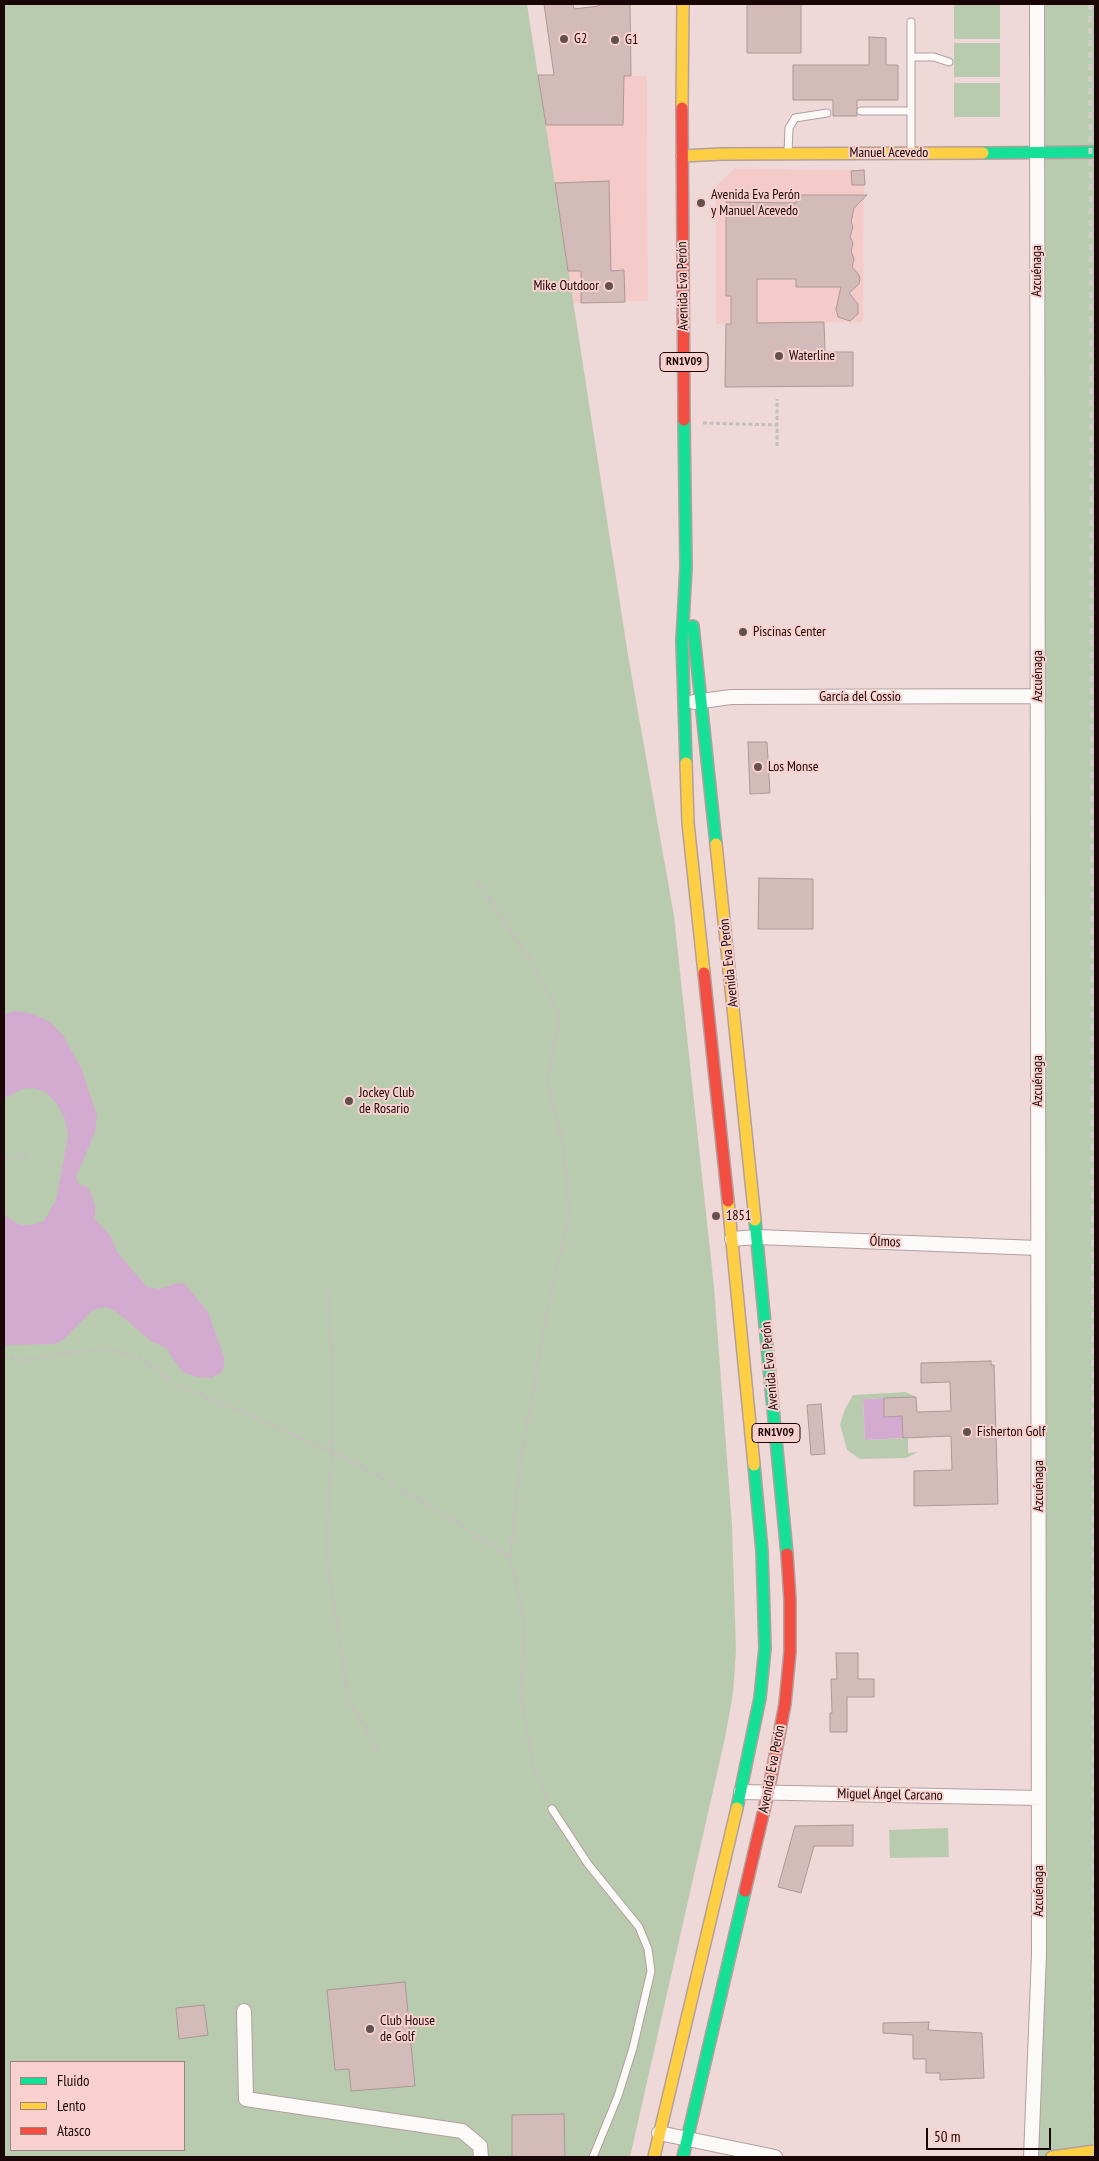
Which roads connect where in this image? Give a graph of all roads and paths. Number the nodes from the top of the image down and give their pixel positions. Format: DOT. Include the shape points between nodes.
graph roads {
  1 [pos="683,4"];
  2 [pos="1037,4"];
  3 [pos="911,22"];
  4 [pos="911,57"];
  5 [pos="949,62"];
  6 [pos="861,111"];
  7 [pos="911,111"];
  8 [pos="827,113"];
  9 [pos="1037,152"];
  10 [pos="1095,152"];
  11 [pos="788,153"];
  12 [pos="911,153"];
  13 [pos="682,156"];
  14 [pos="777,399"];
  15 [pos="717,423"];
  16 [pos="777,425"];
  17 [pos="777,446"];
  18 [pos="686,568"];
  19 [pos="1038,696"];
  20 [pos="702,701"];
  21 [pos="683,704"];
  22 [pos="476,880"];
  23 [pos="4,1158"];
  24 [pos="27,1158"];
  25 [pos="758,1237"];
  26 [pos="732,1239"];
  27 [pos="1038,1248"];
  28 [pos="328,1290"];
  29 [pos="4,1356"];
  30 [pos="332,1454"];
  31 [pos="510,1557"];
  32 [pos="379,1752"];
  33 [pos="741,1792"];
  34 [pos="768,1793"];
  35 [pos="1039,1798"];
  36 [pos="552,1809"];
  37 [pos="244,2011"];
  38 [pos="659,2133"];
  39 [pos="687,2139"];
  40 [pos="1095,2151"];
  41 [pos="480,2157"];
  42 [pos="594,2157"];
  43 [pos="654,2157"];
  44 [pos="683,2157"];
  45 [pos="775,2157"];
  46 [pos="1031,2157"];
  47 [pos="1052,2157"];
  1 -- 13 [label="main road, Avenida Eva Perón / RN1V09"];
  2 -- 9 [label="street, Azcuénaga"];
  3 -- 4 [label="lane"];
  4 -- 5 [label="lane"];
  4 -- 7 [label="lane"];
  6 -- 7 [label="lane"];
  7 -- 12 [label="lane"];
  8 -- 11 [label="lane" via="795,118 788,128"];
  9 -- 10 [label="main road, Manuel Acevedo"];
  9 -- 12 [label="main road, Manuel Acevedo"];
  9 -- 19 [label="street, Azcuénaga"];
  11 -- 12 [label="main road, Manuel Acevedo"];
  11 -- 13 [label="main road, Manuel Acevedo"];
  13 -- 18 [label="main road, Avenida Eva Perón / RN1V09"];
  14 -- 16 [label="path"];
  15 -- 16 [label="path"];
  16 -- 17 [label="path"];
  18 -- 20 [label="main road, Avenida Eva Perón / RN1V09"];
  18 -- 21 [label="main road, Avenida Eva Perón / RN1V09"];
  19 -- 20 [label="street, García del Cossio" via="731,697"];
  19 -- 27 [label="street, Azcuénaga"];
  20 -- 21 [label="street, García del Cossio"];
  20 -- 25 [label="main road, Avenida Eva Perón / RN1V09"];
  21 -- 26 [label="main road, Avenida Eva Perón / RN1V09" via="688,823"];
  22 -- 31 [label="path" via="534,966 560,1016 547,1082 564,1144 569,1215 520,1465"];
  23 -- 24 [label="path"];
  25 -- 26 [label="street, Ólmos"];
  25 -- 27 [label="street, Ólmos"];
  25 -- 34 [label="main road, Avenida Eva Perón / RN1V09" via="790,1600 785,1704"];
  26 -- 33 [label="main road, Avenida Eva Perón / RN1V09" via="765,1601 760,1698"];
  27 -- 35 [label="street, Azcuénaga"];
  28 -- 30 [label="path"];
  29 -- 30 [label="path" via="20,1360 104,1348 140,1358 175,1384"];
  30 -- 31 [label="path" via="361,1466"];
  30 -- 32 [label="path" via="326,1548 348,1699"];
  31 -- 36 [label="path" via="524,1620 522,1700 533,1767"];
  33 -- 34 [label="street, Miguel Ángel Carcano"];
  33 -- 38 [label="main road, Avenida Eva Perón / RN1V09"];
  34 -- 35 [label="street, Miguel Ángel Carcano"];
  34 -- 39 [label="main road, Avenida Eva Perón / RN1V09"];
  35 -- 46 [label="street, Azcuénaga" via="1039,1954"];
  36 -- 42 [label="lane" via="588,1864 639,1927 648,1950 650,1971 633,2048"];
  37 -- 41 [label="street" via="246,2098 462,2131 480,2146"];
  38 -- 39 [label="street"];
  38 -- 43 [label="main road, Avenida Eva Perón / RN1V09"];
  39 -- 44 [label="main road, Avenida Eva Perón / RN1V09"];
  39 -- 45 [label="street"];
  40 -- 47 [label="main road"];
}
